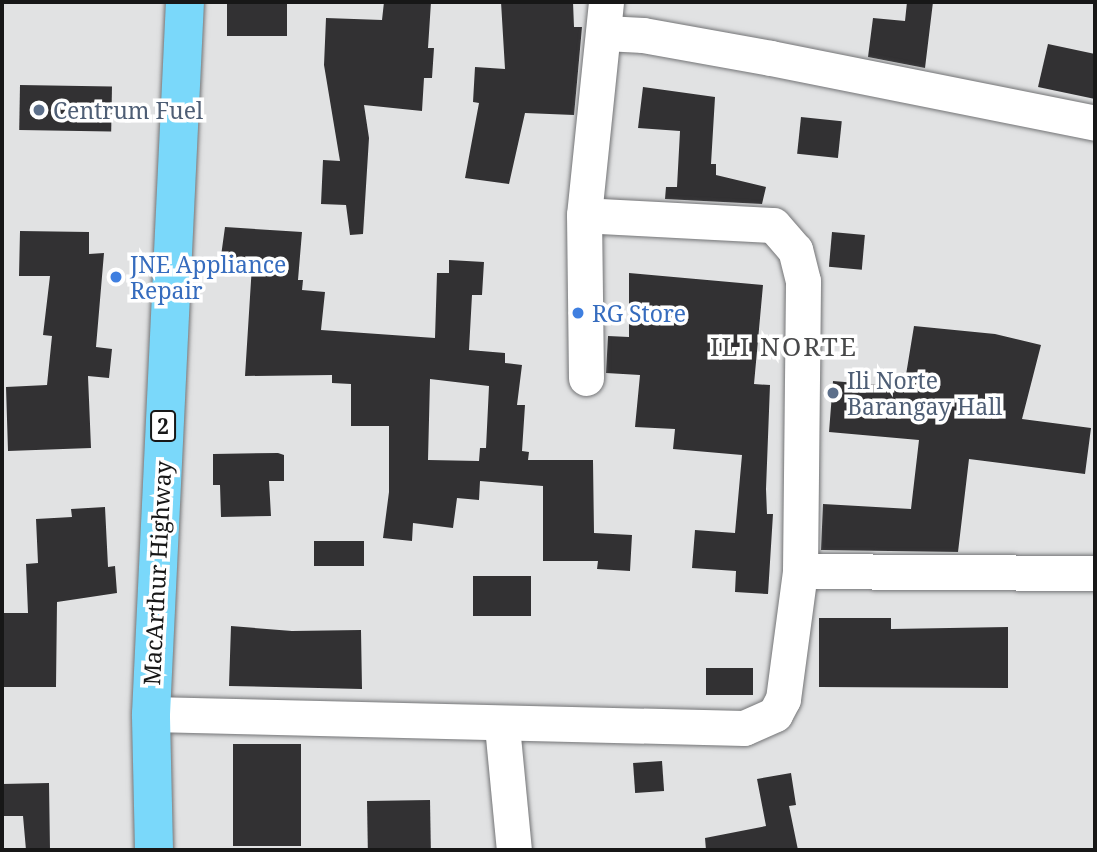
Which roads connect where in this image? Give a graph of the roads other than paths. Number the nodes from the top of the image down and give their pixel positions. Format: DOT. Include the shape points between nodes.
graph roads {
  1 [pos="185,2"];
  2 [pos="606,17"];
  3 [pos="1095,123"];
  4 [pos="584,215"];
  5 [pos="586,378"];
  6 [pos="800,571"];
  7 [pos="1095,573"];
  8 [pos="150,714"];
  9 [pos="502,726"];
  10 [pos="154,850"];
  11 [pos="514,850"];
  1 -- 8 [label="highway, MacArthur Highway / 2"];
  2 -- 3 [label="street" via="771,58"];
  2 -- 4 [label="street"];
  4 -- 5 [label="street"];
  4 -- 6 [label="street" via="774,225 796,250 803,281"];
  6 -- 7 [label="street"];
  6 -- 9 [label="street" via="783,699 775,714 761,722 744,728"];
  8 -- 9 [label="street"];
  8 -- 10 [label="highway, MacArthur Highway / 2"];
  9 -- 11 [label="street"];
}
